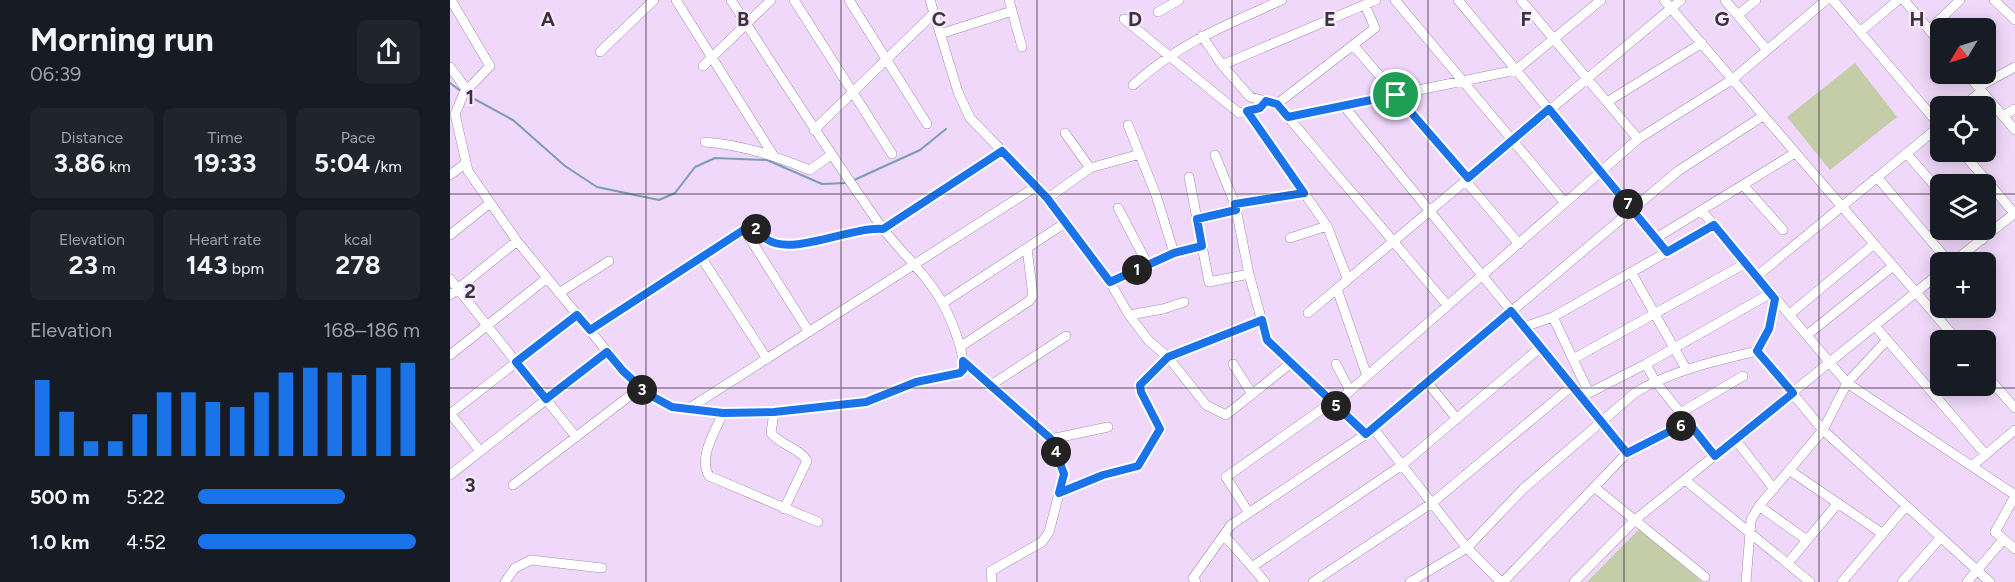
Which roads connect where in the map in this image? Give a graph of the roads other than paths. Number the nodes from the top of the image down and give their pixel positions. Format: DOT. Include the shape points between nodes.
graph roads {
  1 [pos="451,0"];
  2 [pos="654,0"];
  3 [pos="676,0"];
  4 [pos="731,0"];
  5 [pos="771,0"];
  6 [pos="794,0"];
  7 [pos="849,0"];
  8 [pos="930,0"];
  9 [pos="1179,0"];
  10 [pos="1282,0"];
  11 [pos="1376,0"];
  12 [pos="1395,0"];
  13 [pos="1458,0"];
  14 [pos="1521,0"];
  15 [pos="1664,0"];
  16 [pos="1681,0"];
  17 [pos="1725,0"];
  18 [pos="1756,0"];
  19 [pos="1827,0"];
  20 [pos="1833,0"];
  21 [pos="1898,0"];
  22 [pos="1904,0"];
  23 [pos="1960,0"];
  24 [pos="1994,0"];
  25 [pos="1594,2"];
  26 [pos="1011,3"];
  27 [pos="1365,5"];
  28 [pos="1671,8"];
  29 [pos="1158,12"];
  30 [pos="934,13"];
  31 [pos="1738,15"];
  32 [pos="1124,19"];
  33 [pos="2015,20"];
  34 [pos="746,24"];
  35 [pos="1929,30"];
  36 [pos="1860,32"];
  37 [pos="940,34"];
  38 [pos="1202,36"];
  39 [pos="1554,39"];
  40 [pos="1702,44"];
  41 [pos="1353,45"];
  42 [pos="1022,47"];
  43 [pos="1767,50"];
  44 [pos="600,52"];
  45 [pos="1168,55"];
  46 [pos="712,57"];
  47 [pos="886,59"];
  48 [pos="1222,65"];
  49 [pos="703,66"];
  50 [pos="450,67"];
  51 [pos="2015,67"];
  52 [pos="1516,70"];
  53 [pos="1586,78"];
  54 [pos="1733,80"];
  55 [pos="1463,81"];
  56 [pos="1975,84"];
  57 [pos="1132,86"];
  58 [pos="1980,89"];
  59 [pos="467,90"];
  60 [pos="853,92"];
  61 [pos="1396,95"];
  62 [pos="1973,96"];
  63 [pos="1266,101"];
  64 [pos="1607,102"];
  65 [pos="1277,104"];
  66 [pos="1344,106"];
  67 [pos="454,108"];
  68 [pos="1549,109"];
  69 [pos="2015,109"];
  70 [pos="1247,111"];
  71 [pos="1930,113"];
  72 [pos="1763,116"];
  73 [pos="2003,116"];
  74 [pos="1288,117"];
  75 [pos="927,124"];
  76 [pos="1128,125"];
  77 [pos="814,130"];
  78 [pos="2015,130"];
  79 [pos="1065,133"];
  80 [pos="1930,134"];
  81 [pos="1638,139"];
  82 [pos="1512,140"];
  83 [pos="705,142"];
  84 [pos="1002,151"];
  85 [pos="1796,153"];
  86 [pos="1906,153"];
  87 [pos="831,154"];
  88 [pos="892,154"];
  89 [pos="1140,154"];
  90 [pos="1215,154"];
  91 [pos="773,155"];
  92 [pos="1971,162"];
  93 [pos="466,163"];
  94 [pos="1090,168"];
  95 [pos="1601,172"];
  96 [pos="450,175"];
  97 [pos="1189,177"];
  98 [pos="1877,177"];
  99 [pos="1466,179"];
  100 [pos="1930,180"];
  101 [pos="1743,185"];
  102 [pos="1037,186"];
  103 [pos="1304,193"];
  104 [pos="1047,198"];
  105 [pos="490,203"];
  106 [pos="1565,203"];
  107 [pos="1841,206"];
  108 [pos="1236,207"];
  109 [pos="1118,208"];
  110 [pos="1632,209"];
  111 [pos="1702,210"];
  112 [pos="1429,211"];
  113 [pos="2015,213"];
  114 [pos="1197,219"];
  115 [pos="1065,223"];
  116 [pos="750,225"];
  117 [pos="1714,225"];
  118 [pos="1327,226"];
  119 [pos="883,229"];
  120 [pos="1996,229"];
  121 [pos="1783,230"];
  122 [pos="450,235"];
  123 [pos="1290,238"];
  124 [pos="1656,238"];
  125 [pos="1982,240"];
  126 [pos="517,241"];
  127 [pos="1393,241"];
  128 [pos="1519,244"];
  129 [pos="1873,245"];
  130 [pos="1202,246"];
  131 [pos="1027,248"];
  132 [pos="1667,252"];
  133 [pos="1942,252"];
  134 [pos="1965,252"];
  135 [pos="1174,253"];
  136 [pos="701,257"];
  137 [pos="609,261"];
  138 [pos="1746,263"];
  139 [pos="1148,265"];
  140 [pos="913,266"];
  141 [pos="1893,266"];
  142 [pos="1631,272"];
  143 [pos="1249,274"];
  144 [pos="1482,276"];
  145 [pos="1756,276"];
  146 [pos="547,278"];
  147 [pos="450,279"];
  148 [pos="1347,280"];
  149 [pos="1930,281"];
  150 [pos="1110,282"];
  151 [pos="1337,289"];
  152 [pos="454,292"];
  153 [pos="559,293"];
  154 [pos="1916,293"];
  155 [pos="1773,296"];
  156 [pos="1184,302"];
  157 [pos="943,303"];
  158 [pos="1448,306"];
  159 [pos="1511,311"];
  160 [pos="1308,313"];
  161 [pos="1654,314"];
  162 [pos="1790,314"];
  163 [pos="577,315"];
  164 [pos="1129,315"];
  165 [pos="1553,317"];
  166 [pos="1262,320"];
  167 [pos="487,326"];
  168 [pos="1875,326"];
  169 [pos="1524,327"];
  170 [pos="590,330"];
  171 [pos="1948,330"];
  172 [pos="809,332"];
  173 [pos="1066,336"];
  174 [pos="1807,336"];
  175 [pos="1887,340"];
  176 [pos="960,347"];
  177 [pos="1541,347"];
  178 [pos="1674,348"];
  179 [pos="1757,351"];
  180 [pos="607,352"];
  181 [pos="450,355"];
  182 [pos="1168,357"];
  183 [pos="767,359"];
  184 [pos="1573,359"];
  185 [pos="963,361"];
  186 [pos="516,362"];
  187 [pos="1830,362"];
  188 [pos="1291,363"];
  189 [pos="1233,364"];
  190 [pos="1336,364"];
  191 [pos="1646,364"];
  192 [pos="1686,369"];
  193 [pos="1367,376"];
  194 [pos="1743,376"];
  195 [pos="1655,381"];
  196 [pos="1427,382"];
  197 [pos="1847,383"];
  198 [pos="991,385"];
  199 [pos="1572,386"];
  200 [pos="1996,386"];
  201 [pos="640,388"];
  202 [pos="1350,392"];
  203 [pos="1793,393"];
  204 [pos="1252,394"];
  205 [pos="1585,395"];
  206 [pos="546,399"];
  207 [pos="1333,403"];
  208 [pos="2015,408"];
  209 [pos="688,409"];
  210 [pos="774,412"];
  211 [pos="723,413"];
  212 [pos="1680,413"];
  213 [pos="450,414"];
  214 [pos="1457,419"];
  215 [pos="1601,421"];
  216 [pos="1688,422"];
  217 [pos="1108,427"];
  218 [pos="1823,430"];
  219 [pos="2015,430"];
  220 [pos="1370,431"];
  221 [pos="576,436"];
  222 [pos="1051,439"];
  223 [pos="1735,440"];
  224 [pos="480,451"];
  225 [pos="1627,453"];
  226 [pos="1986,455"];
  227 [pos="1715,456"];
  228 [pos="1402,465"];
  229 [pos="1972,466"];
  230 [pos="1789,470"];
  231 [pos="450,475"];
  232 [pos="1685,480"];
  233 [pos="513,485"];
  234 [pos="1594,487"];
  235 [pos="1774,489"];
  236 [pos="1059,493"];
  237 [pos="2015,496"];
  238 [pos="1432,503"];
  239 [pos="1838,503"];
  240 [pos="1760,506"];
  241 [pos="1906,506"];
  242 [pos="784,509"];
  243 [pos="1249,513"];
  244 [pos="1635,520"];
  245 [pos="818,522"];
  246 [pos="1750,531"];
  247 [pos="1883,534"];
  248 [pos="1224,535"];
  249 [pos="1941,537"];
  250 [pos="1807,540"];
  251 [pos="2003,540"];
  252 [pos="1467,548"];
  253 [pos="2015,549"];
  254 [pos="1788,563"];
  255 [pos="1252,567"];
  256 [pos="602,568"];
  257 [pos="1977,570"];
  258 [pos="1705,577"];
  259 [pos="505,582"];
  260 [pos="992,582"];
  261 [pos="1196,582"];
  262 [pos="1265,582"];
  263 [pos="1313,582"];
  264 [pos="1410,582"];
  265 [pos="1502,582"];
  266 [pos="1574,582"];
  267 [pos="1746,582"];
  268 [pos="1810,582"];
  269 [pos="1842,582"];
  270 [pos="1902,582"];
  271 [pos="1967,582"];
  272 [pos="1990,582"];
  1 -- 59 [label="street" via="490,66"];
  2 -- 44 [label="street"];
  3 -- 46 [label="street"];
  4 -- 34 [label="street"];
  5 -- 34 [label="street"];
  6 -- 60 [label="street"];
  7 -- 47 [label="street"];
  8 -- 30 [label="street"];
  9 -- 29 [label="street"];
  10 -- 38 [label="street"];
  11 -- 27 [label="street"];
  12 -- 55 [label="street"];
  13 -- 52 [label="street"];
  14 -- 39 [label="street"];
  15 -- 28 [label="street"];
  16 -- 28 [label="street"];
  17 -- 31 [label="street"];
  18 -- 31 [label="street"];
  19 -- 43 [label="street"];
  20 -- 36 [label="street"];
  21 -- 36 [label="street"];
  22 -- 35 [label="street"];
  23 -- 35 [label="street"];
  24 -- 33 [label="street"];
  25 -- 39 [label="street"];
  26 -- 37 [label="street"];
  26 -- 42 [label="street"];
  27 -- 41 [label="street" via="1375,28"];
  27 -- 48 [label="street"];
  28 -- 40 [label="street"];
  28 -- 53 [label="street"];
  30 -- 37 [label="street"];
  30 -- 47 [label="street"];
  31 -- 43 [label="street"];
  32 -- 45 [label="street"];
  34 -- 46 [label="street"];
  34 -- 77 [label="street"];
  36 -- 71 [label="street"];
  37 -- 84 [label="street" via="970,118"];
  38 -- 45 [label="street"];
  38 -- 48 [label="street"];
  39 -- 52 [label="street"];
  39 -- 53 [label="street"];
  40 -- 54 [label="street"];
  40 -- 64 [label="street"];
  41 -- 61 [label="street"];
  41 -- 65 [label="street"];
  43 -- 54 [label="street"];
  45 -- 57 [label="street"];
  45 -- 70 [label="street" via="1239,113"];
  46 -- 49 [label="street"];
  46 -- 91 [label="street"];
  47 -- 60 [label="street"];
  47 -- 75 [label="street"];
  48 -- 63 [label="street" via="1250,97"];
  50 -- 59 [label="street"];
  51 -- 58 [label="street"];
  52 -- 55 [label="street"];
  52 -- 68 [label="street"];
  53 -- 64 [label="street"];
  53 -- 68 [label="street"];
  54 -- 72 [label="street"];
  54 -- 81 [label="street"];
  55 -- 61 [label="street"];
  55 -- 82 [label="street"];
  56 -- 58 [label="street"];
  58 -- 62 [label="street"];
  58 -- 73 [label="street"];
  59 -- 67 [label="street"];
  60 -- 77 [label="street"];
  60 -- 88 [label="street"];
  61 -- 66 [label="street"];
  61 -- 99 [label="street"];
  63 -- 65 [label="street"];
  63 -- 70 [label="street" via="1260,108"];
  64 -- 81 [label="street"];
  65 -- 74 [label="street"];
  66 -- 74 [label="street"];
  66 -- 112 [label="street"];
  67 -- 93 [label="street"];
  68 -- 82 [label="street"];
  68 -- 95 [label="street"];
  69 -- 73 [label="street"];
  70 -- 103 [label="street"];
  72 -- 85 [label="street"];
  72 -- 110 [label="street" via="1678,171"];
  73 -- 78 [label="street"];
  74 -- 127 [label="street"];
  76 -- 89 [label="street"];
  77 -- 87 [label="street"];
  79 -- 94 [label="street"];
  80 -- 86 [label="street"];
  81 -- 95 [label="street"];
  82 -- 99 [label="street"];
  82 -- 106 [label="street"];
  83 -- 91 [label="street"];
  84 -- 102 [label="street"];
  84 -- 119 [label="street"];
  85 -- 101 [label="street"];
  85 -- 107 [label="street"];
  86 -- 98 [label="street"];
  86 -- 100 [label="street"];
  87 -- 91 [label="street" via="810,170"];
  87 -- 119 [label="street"];
  89 -- 94 [label="street"];
  89 -- 135 [label="street"];
  90 -- 108 [label="street"];
  92 -- 113 [label="street"];
  93 -- 96 [label="street"];
  93 -- 105 [label="street"];
  94 -- 104 [label="street"];
  95 -- 106 [label="street"];
  95 -- 110 [label="street"];
  97 -- 114 [label="street"];
  98 -- 107 [label="street"];
  98 -- 133 [label="street"];
  99 -- 112 [label="street"];
  99 -- 128 [label="street"];
  101 -- 111 [label="street"];
  101 -- 121 [label="street"];
  102 -- 104 [label="street"];
  102 -- 140 [label="street"];
  103 -- 108 [label="street"];
  103 -- 118 [label="street"];
  104 -- 115 [label="street"];
  105 -- 122 [label="street"];
  105 -- 126 [label="street"];
  106 -- 128 [label="street"];
  107 -- 129 [label="street"];
  107 -- 145 [label="street"];
  108 -- 114 [label="street"];
  108 -- 143 [label="street"];
  109 -- 139 [label="street"];
  110 -- 124 [label="street"];
  110 -- 159 [label="street"];
  111 -- 117 [label="street"];
  111 -- 124 [label="street"];
  112 -- 127 [label="street"];
  112 -- 144 [label="street"];
  113 -- 120 [label="street"];
  114 -- 130 [label="street"];
  115 -- 131 [label="street"];
  115 -- 150 [label="street"];
  116 -- 119 [label="street" via="769,241 778,243 807,243 863,228"];
  116 -- 136 [label="street"];
  116 -- 172 [label="street"];
  117 -- 132 [label="street"];
  117 -- 138 [label="street"];
  118 -- 123 [label="street"];
  118 -- 148 [label="street"];
  119 -- 140 [label="street"];
  124 -- 132 [label="street"];
  125 -- 134 [label="street"];
  126 -- 146 [label="street"];
  126 -- 152 [label="street"];
  127 -- 148 [label="street"];
  127 -- 158 [label="street"];
  128 -- 144 [label="street"];
  129 -- 141 [label="street"];
  129 -- 162 [label="street"];
  130 -- 135 [label="street"];
  130 -- 143 [label="street" via="1209,282"];
  131 -- 157 [label="street"];
  131 -- 176 [label="street" via="1033,296"];
  132 -- 142 [label="street"];
  135 -- 139 [label="street"];
  136 -- 170 [label="street"];
  136 -- 183 [label="street"];
  137 -- 153 [label="street"];
  138 -- 145 [label="street"];
  138 -- 161 [label="street"];
  139 -- 150 [label="street"];
  140 -- 157 [label="street"];
  140 -- 172 [label="street"];
  141 -- 154 [label="street"];
  141 -- 174 [label="street"];
  142 -- 161 [label="street"];
  142 -- 165 [label="street"];
  143 -- 166 [label="street"];
  144 -- 158 [label="street"];
  144 -- 159 [label="street"];
  145 -- 155 [label="street"];
  146 -- 153 [label="street"];
  146 -- 167 [label="street"];
  147 -- 152 [label="street"];
  148 -- 151 [label="street"];
  149 -- 154 [label="street"];
  150 -- 164 [label="street"];
  151 -- 160 [label="street"];
  151 -- 193 [label="street"];
  152 -- 167 [label="street"];
  153 -- 163 [label="street"];
  154 -- 168 [label="street"];
  154 -- 171 [label="street"];
  155 -- 162 [label="street"];
  155 -- 178 [label="street"];
  155 -- 179 [label="street" via="1769,329"];
  156 -- 164 [label="street"];
  157 -- 176 [label="street"];
  158 -- 193 [label="street"];
  159 -- 169 [label="street"];
  159 -- 196 [label="street"];
  161 -- 178 [label="street"];
  161 -- 184 [label="street"];
  162 -- 174 [label="street"];
  163 -- 170 [label="street"];
  163 -- 186 [label="street"];
  164 -- 182 [label="street" via="1149,341"];
  165 -- 169 [label="street"];
  165 -- 184 [label="street"];
  166 -- 182 [label="street"];
  166 -- 188 [label="street" via="1267,340"];
  167 -- 181 [label="street"];
  167 -- 186 [label="street"];
  168 -- 175 [label="street"];
  168 -- 187 [label="street"];
  169 -- 177 [label="street"];
  170 -- 180 [label="street"];
  172 -- 183 [label="street"];
  173 -- 198 [label="street"];
  174 -- 187 [label="street"];
  175 -- 197 [label="street"];
  175 -- 226 [label="street"];
  176 -- 185 [label="street"];
  177 -- 199 [label="street"];
  177 -- 214 [label="street"];
  178 -- 191 [label="street"];
  178 -- 192 [label="street"];
  179 -- 192 [label="street"];
  179 -- 203 [label="street"];
  180 -- 201 [label="street"];
  180 -- 206 [label="street"];
  182 -- 204 [label="street" via="1206,405 1217,413 1226,415"];
  182 -- 236 [label="street" via="1140,385 1160,429 1138,466"];
  183 -- 209 [label="street"];
  184 -- 205 [label="street"];
  185 -- 198 [label="street"];
  185 -- 210 [label="street" via="960,373 916,382 866,402"];
  186 -- 206 [label="street"];
  186 -- 213 [label="street"];
  187 -- 197 [label="street"];
  187 -- 203 [label="street"];
  188 -- 204 [label="street"];
  188 -- 207 [label="street"];
  189 -- 204 [label="street"];
  190 -- 202 [label="street"];
  191 -- 195 [label="street"];
  191 -- 205 [label="street"];
  192 -- 195 [label="street"];
  193 -- 202 [label="street"];
  194 -- 212 [label="street"];
  195 -- 212 [label="street"];
  195 -- 215 [label="street"];
  196 -- 214 [label="street"];
  196 -- 220 [label="street"];
  197 -- 218 [label="street"];
  197 -- 229 [label="street"];
  198 -- 222 [label="street"];
  199 -- 205 [label="street"];
  199 -- 238 [label="street"];
  200 -- 208 [label="street"];
  201 -- 209 [label="street" via="672,407"];
  201 -- 221 [label="street"];
  202 -- 207 [label="street"];
  203 -- 218 [label="street"];
  203 -- 223 [label="street"];
  205 -- 215 [label="street"];
  206 -- 221 [label="street"];
  206 -- 224 [label="street"];
  207 -- 220 [label="street"];
  207 -- 243 [label="street" via="1226,477"];
  209 -- 211 [label="street"];
  210 -- 211 [label="street"];
  210 -- 242 [label="street" via="771,433 807,461"];
  211 -- 242 [label="street" via="705,458 709,476"];
  212 -- 216 [label="street"];
  213 -- 224 [label="street"];
  214 -- 228 [label="street"];
  215 -- 225 [label="street"];
  215 -- 252 [label="street" via="1523,489"];
  216 -- 225 [label="street"];
  216 -- 227 [label="street"];
  217 -- 222 [label="street"];
  218 -- 230 [label="street"];
  218 -- 241 [label="street"];
  219 -- 226 [label="street"];
  220 -- 228 [label="street"];
  220 -- 243 [label="street"];
  221 -- 233 [label="street"];
  222 -- 236 [label="street" via="1064,474"];
  223 -- 227 [label="street"];
  223 -- 235 [label="street"];
  224 -- 231 [label="street"];
  225 -- 234 [label="street"];
  226 -- 229 [label="street"];
  227 -- 232 [label="street"];
  228 -- 238 [label="street"];
  228 -- 255 [label="street"];
  229 -- 237 [label="street"];
  230 -- 235 [label="street"];
  230 -- 239 [label="street"];
  232 -- 244 [label="street"];
  232 -- 246 [label="street"];
  234 -- 244 [label="street"];
  234 -- 265 [label="street"];
  235 -- 240 [label="street"];
  236 -- 260 [label="street" via="1042,542 991,571"];
  237 -- 251 [label="street" via="1995,532"];
  238 -- 252 [label="street"];
  238 -- 263 [label="street"];
  239 -- 247 [label="street"];
  239 -- 250 [label="street"];
  240 -- 246 [label="street" via="1751,520"];
  240 -- 250 [label="street"];
  241 -- 247 [label="street"];
  241 -- 249 [label="street"];
  242 -- 245 [label="street"];
  243 -- 248 [label="street"];
  244 -- 258 [label="street"];
  244 -- 266 [label="street"];
  246 -- 254 [label="street"];
  246 -- 267 [label="street"];
  247 -- 269 [label="street"];
  248 -- 255 [label="street"];
  248 -- 261 [label="street" via="1193,578"];
  249 -- 257 [label="street"];
  249 -- 270 [label="street"];
  250 -- 254 [label="street"];
  251 -- 253 [label="street"];
  251 -- 257 [label="street"];
  252 -- 264 [label="street"];
  252 -- 265 [label="street"];
  254 -- 268 [label="street"];
  255 -- 262 [label="street"];
  256 -- 259 [label="street" via="531,560 515,568"];
  257 -- 271 [label="street"];
  257 -- 272 [label="street"];
}
